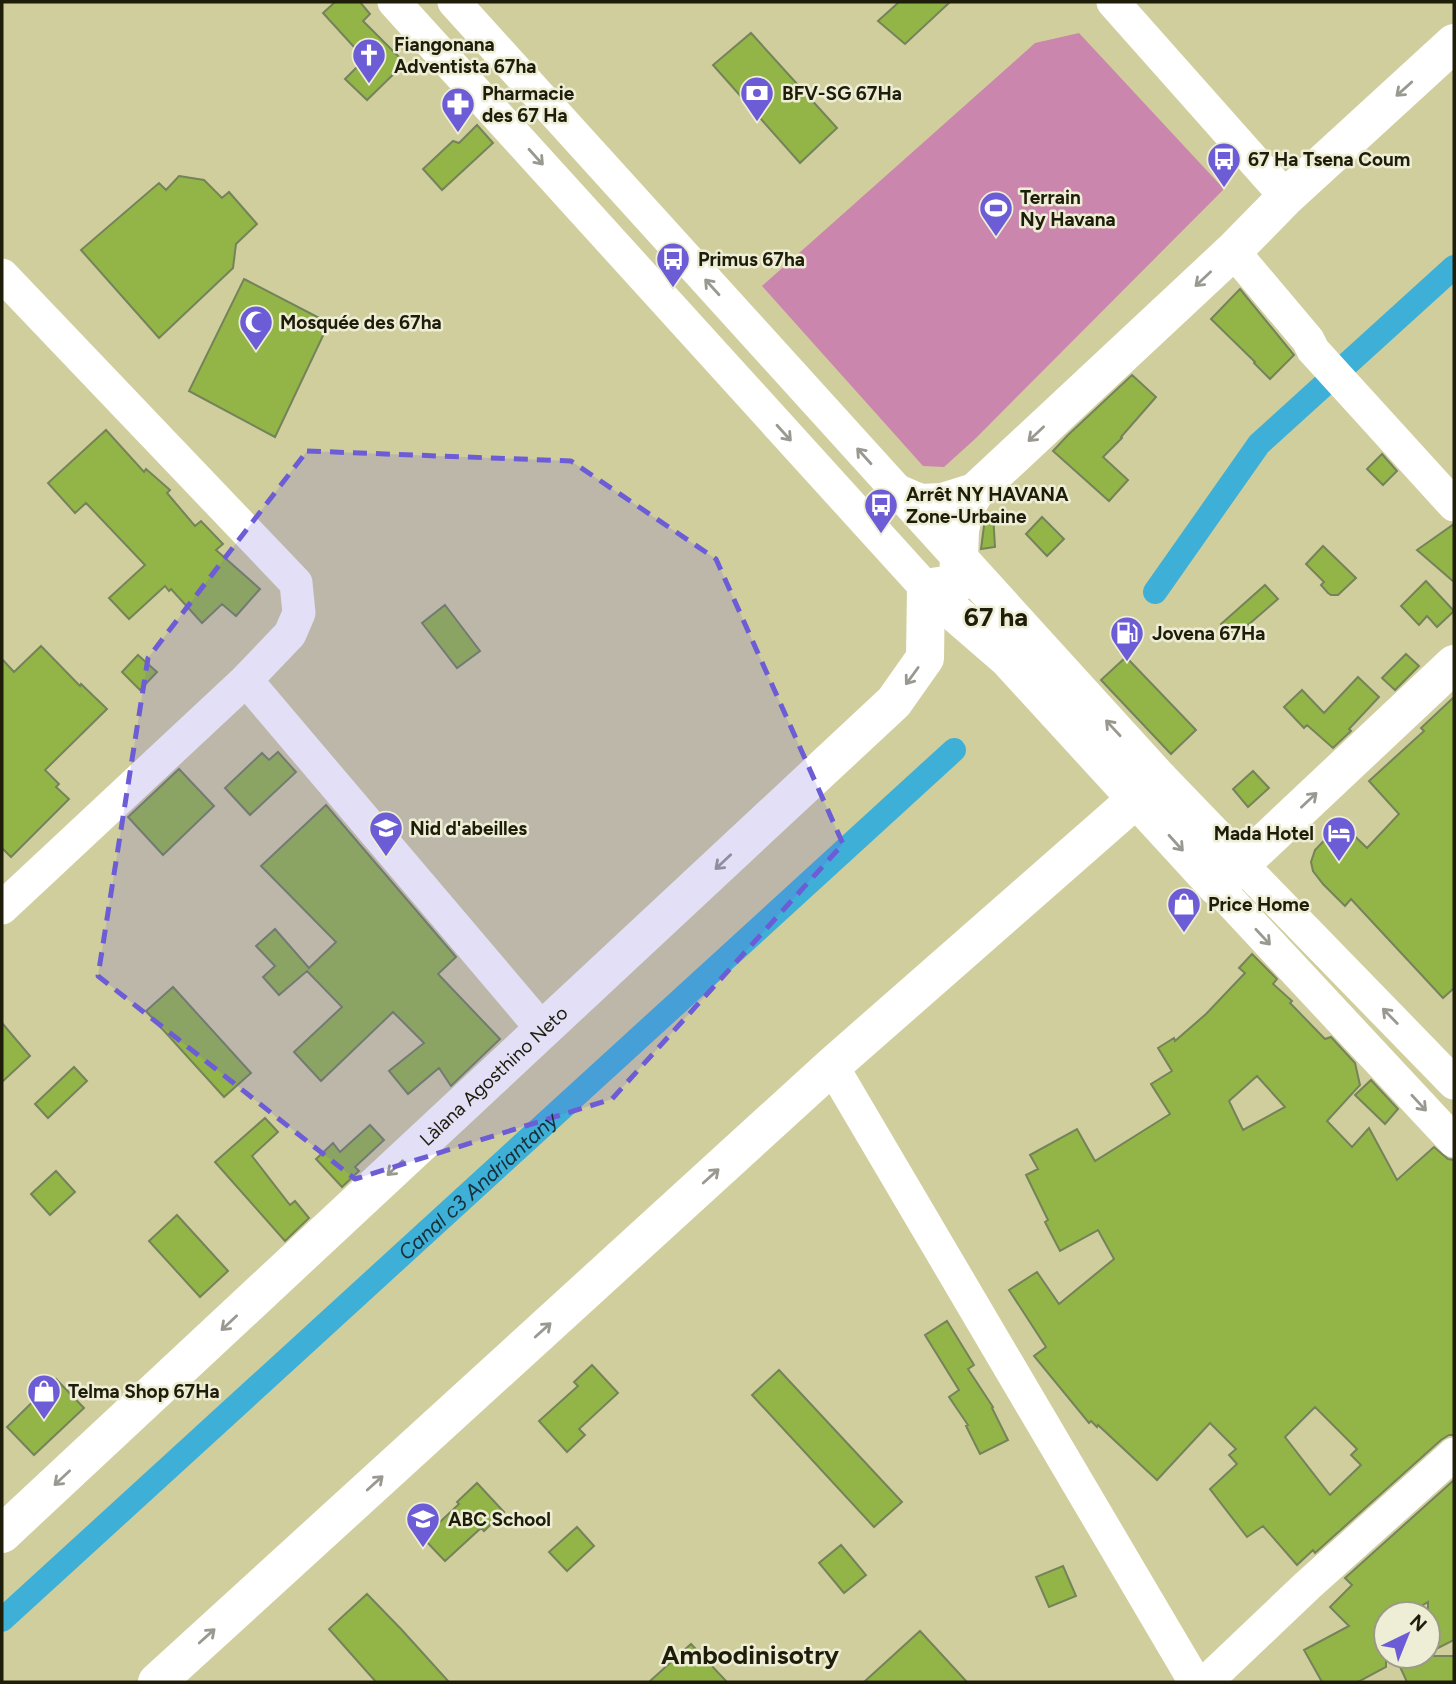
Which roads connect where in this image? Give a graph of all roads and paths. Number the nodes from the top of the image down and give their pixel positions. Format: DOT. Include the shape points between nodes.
graph roads {
  1 [pos="394,2"];
  2 [pos="454,2"];
  3 [pos="1113,2"];
  4 [pos="1454,43"];
  5 [pos="1286,197"];
  6 [pos="1233,251"];
  7 [pos="2,275"];
  8 [pos="975,492"];
  9 [pos="899,494"];
  10 [pos="1454,505"];
  11 [pos="960,561"];
  12 [pos="926,588"];
  13 [pos="1454,664"];
  14 [pos="246,680"];
  15 [pos="1148,789"];
  16 [pos="1229,876"];
  17 [pos="2,908"];
  18 [pos="543,1030"];
  19 [pos="832,1066"];
  20 [pos="1454,1083"];
  21 [pos="1454,1141"];
  22 [pos="1454,1454"];
  23 [pos="2,1534"];
  24 [pos="157,1682"];
  25 [pos="1195,1682"];
  26 [pos="1206,1682"];
  1 -- 12 [label="street, one-way"];
  9 -- 2 [label="street, one-way"];
  3 -- 5 [label="street"];
  4 -- 5 [label="main road, one-way"];
  5 -- 6 [label="main road"];
  6 -- 8 [label="main road, one-way"];
  6 -- 10 [label="street" via="1313,350"];
  7 -- 14 [label="street" via="296,583 299,613 290,634"];
  8 -- 9 [label="main road" via="943,502 919,503"];
  8 -- 11 [label="main road" via="964,510"];
  9 -- 11 [label="street"];
  11 -- 12 [label="main road" via="958,583"];
  15 -- 11 [label="main road, one-way"];
  12 -- 15 [label="main road"];
  12 -- 18 [label="main road, Làlana Agosthino Neto, one-way" via="925,658 894,702"];
  16 -- 13 [label="main road, one-way"];
  14 -- 17 [label="street"];
  14 -- 18 [label="street"];
  15 -- 16 [label="main road"];
  15 -- 19 [label="main road"];
  20 -- 16 [label="street, one-way"];
  16 -- 21 [label="street, one-way"];
  18 -- 23 [label="main road, Làlana Agosthino Neto, one-way"];
  24 -- 19 [label="main road, one-way"];
  19 -- 25 [label="street"];
  22 -- 26 [label="street"];
}
